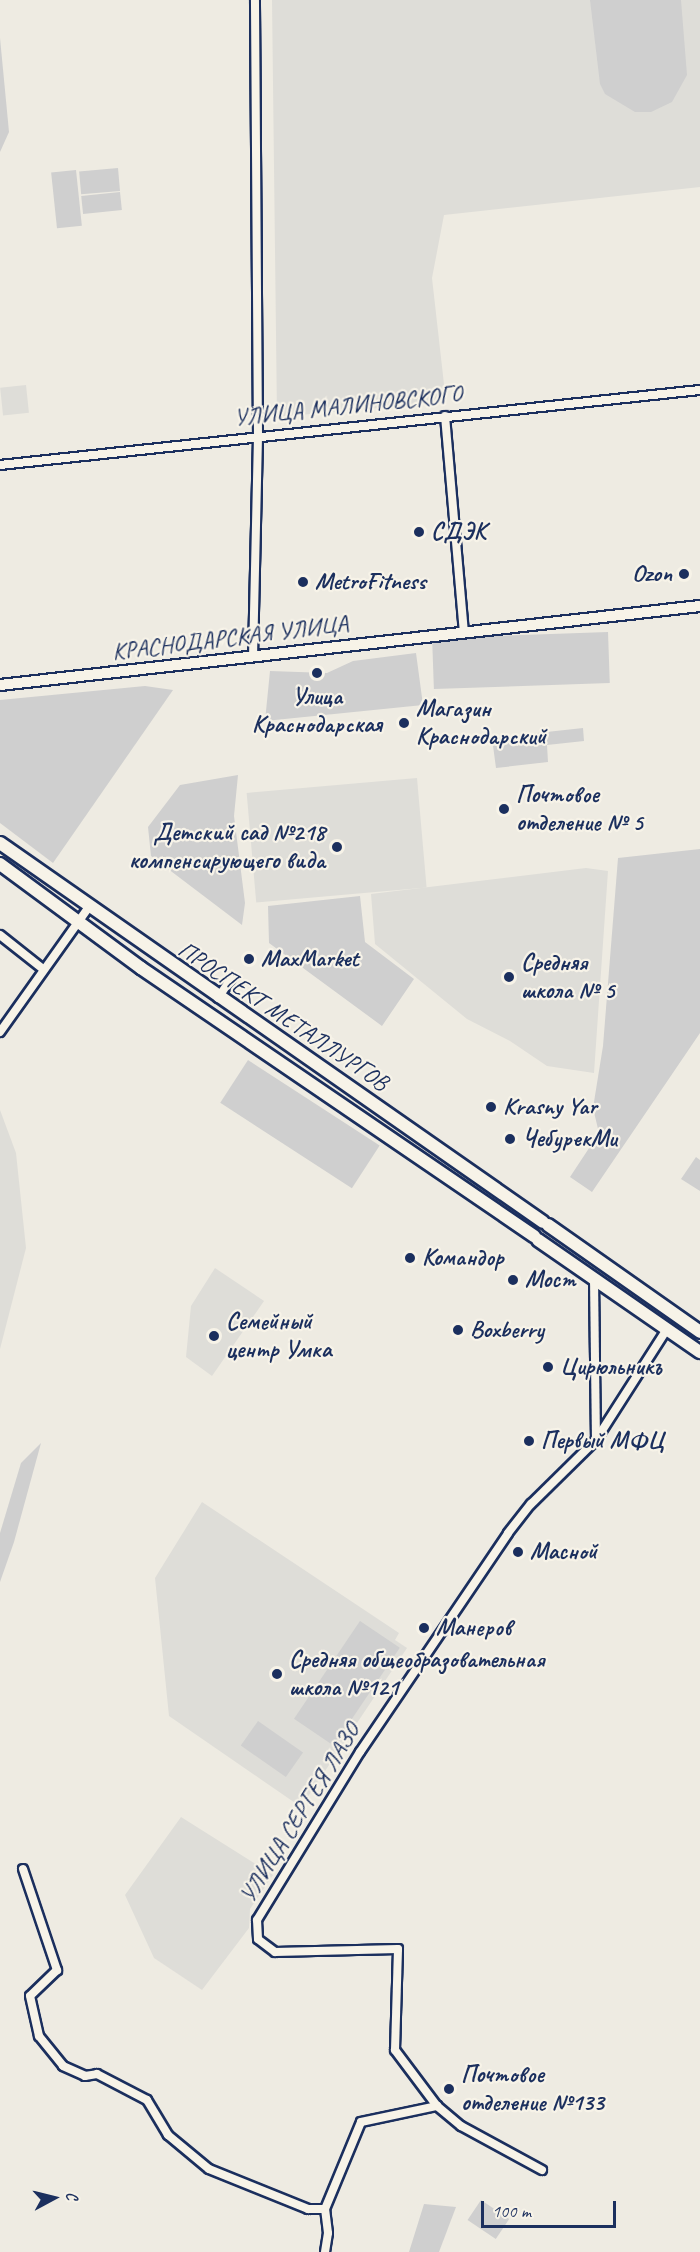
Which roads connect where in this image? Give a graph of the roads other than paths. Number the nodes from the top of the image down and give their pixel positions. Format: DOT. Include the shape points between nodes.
graph roads {
  1 [pos="255,0"];
  2 [pos="700,390"];
  3 [pos="445,416"];
  4 [pos="258,435"];
  5 [pos="0,465"];
  6 [pos="700,606"];
  7 [pos="464,632"];
  8 [pos="253,657"];
  9 [pos="0,685"];
  10 [pos="0,843"];
  11 [pos="0,864"];
  12 [pos="88,908"];
  13 [pos="77,922"];
  14 [pos="0,936"];
  15 [pos="43,969"];
  16 [pos="231,979"];
  17 [pos="218,998"];
  18 [pos="0,1032"];
  19 [pos="594,1278"];
  20 [pos="674,1314"];
  21 [pos="667,1329"];
  22 [pos="700,1332"];
  23 [pos="700,1352"];
  24 [pos="596,1440"];
  25 [pos="23,1869"];
  26 [pos="437,2106"];
  27 [pos="542,2170"];
  28 [pos="325,2209"];
  29 [pos="325,2252"];
  1 -- 4 [label="street"];
  2 -- 3 [label="street, УЛИЦА МАЛИНОВСКОГО"];
  3 -- 4 [label="street, УЛИЦА МАЛИНОВСКОГО"];
  3 -- 7 [label="street"];
  4 -- 5 [label="street, УЛИЦА МАЛИНОВСКОГО"];
  4 -- 8 [label="street"];
  6 -- 7 [label="main road, КРАСНОДАРСКАЯ УЛИЦА"];
  7 -- 8 [label="main road, КРАСНОДАРСКАЯ УЛИЦА"];
  8 -- 9 [label="main road, КРАСНОДАРСКАЯ УЛИЦА"];
  10 -- 12 [label="main road, ПРОСПЕКТ МЕТАЛЛУРГОВ"];
  11 -- 13 [label="main road, ПРОСПЕКТ МЕТАЛЛУРГОВ"];
  12 -- 13 [label="street"];
  12 -- 17 [label="main road, ПРОСПЕКТ МЕТАЛЛУРГОВ"];
  13 -- 15 [label="street"];
  13 -- 19 [label="main road, ПРОСПЕКТ МЕТАЛЛУРГОВ"];
  14 -- 15 [label="street"];
  15 -- 18 [label="street"];
  16 -- 17 [label="street"];
  17 -- 20 [label="main road, ПРОСПЕКТ МЕТАЛЛУРГОВ"];
  19 -- 21 [label="main road, ПРОСПЕКТ МЕТАЛЛУРГОВ"];
  19 -- 24 [label="street"];
  20 -- 21 [label="main road"];
  20 -- 22 [label="main road, ПРОСПЕКТ МЕТАЛЛУРГОВ"];
  21 -- 23 [label="main road, ПРОСПЕКТ МЕТАЛЛУРГОВ"];
  21 -- 24 [label="street, УЛИЦА СЕРГЕЯ ЛАЗО"];
  24 -- 26 [label="street, УЛИЦА СЕРГЕЯ ЛАЗО" via="531,1504 508,1533 360,1752 256,1920 258,1939 275,1952 398,1949 395,2050"];
  25 -- 28 [label="street" via="57,1970 30,1996 39,2036 63,2066 85,2076 97,2074 147,2100 168,2135 209,2169 308,2209"];
  26 -- 27 [label="street, УЛИЦА СЕРГЕЯ ЛАЗО" via="460,2126"];
  26 -- 28 [label="street" via="361,2122"];
  28 -- 29 [label="street"];
}
